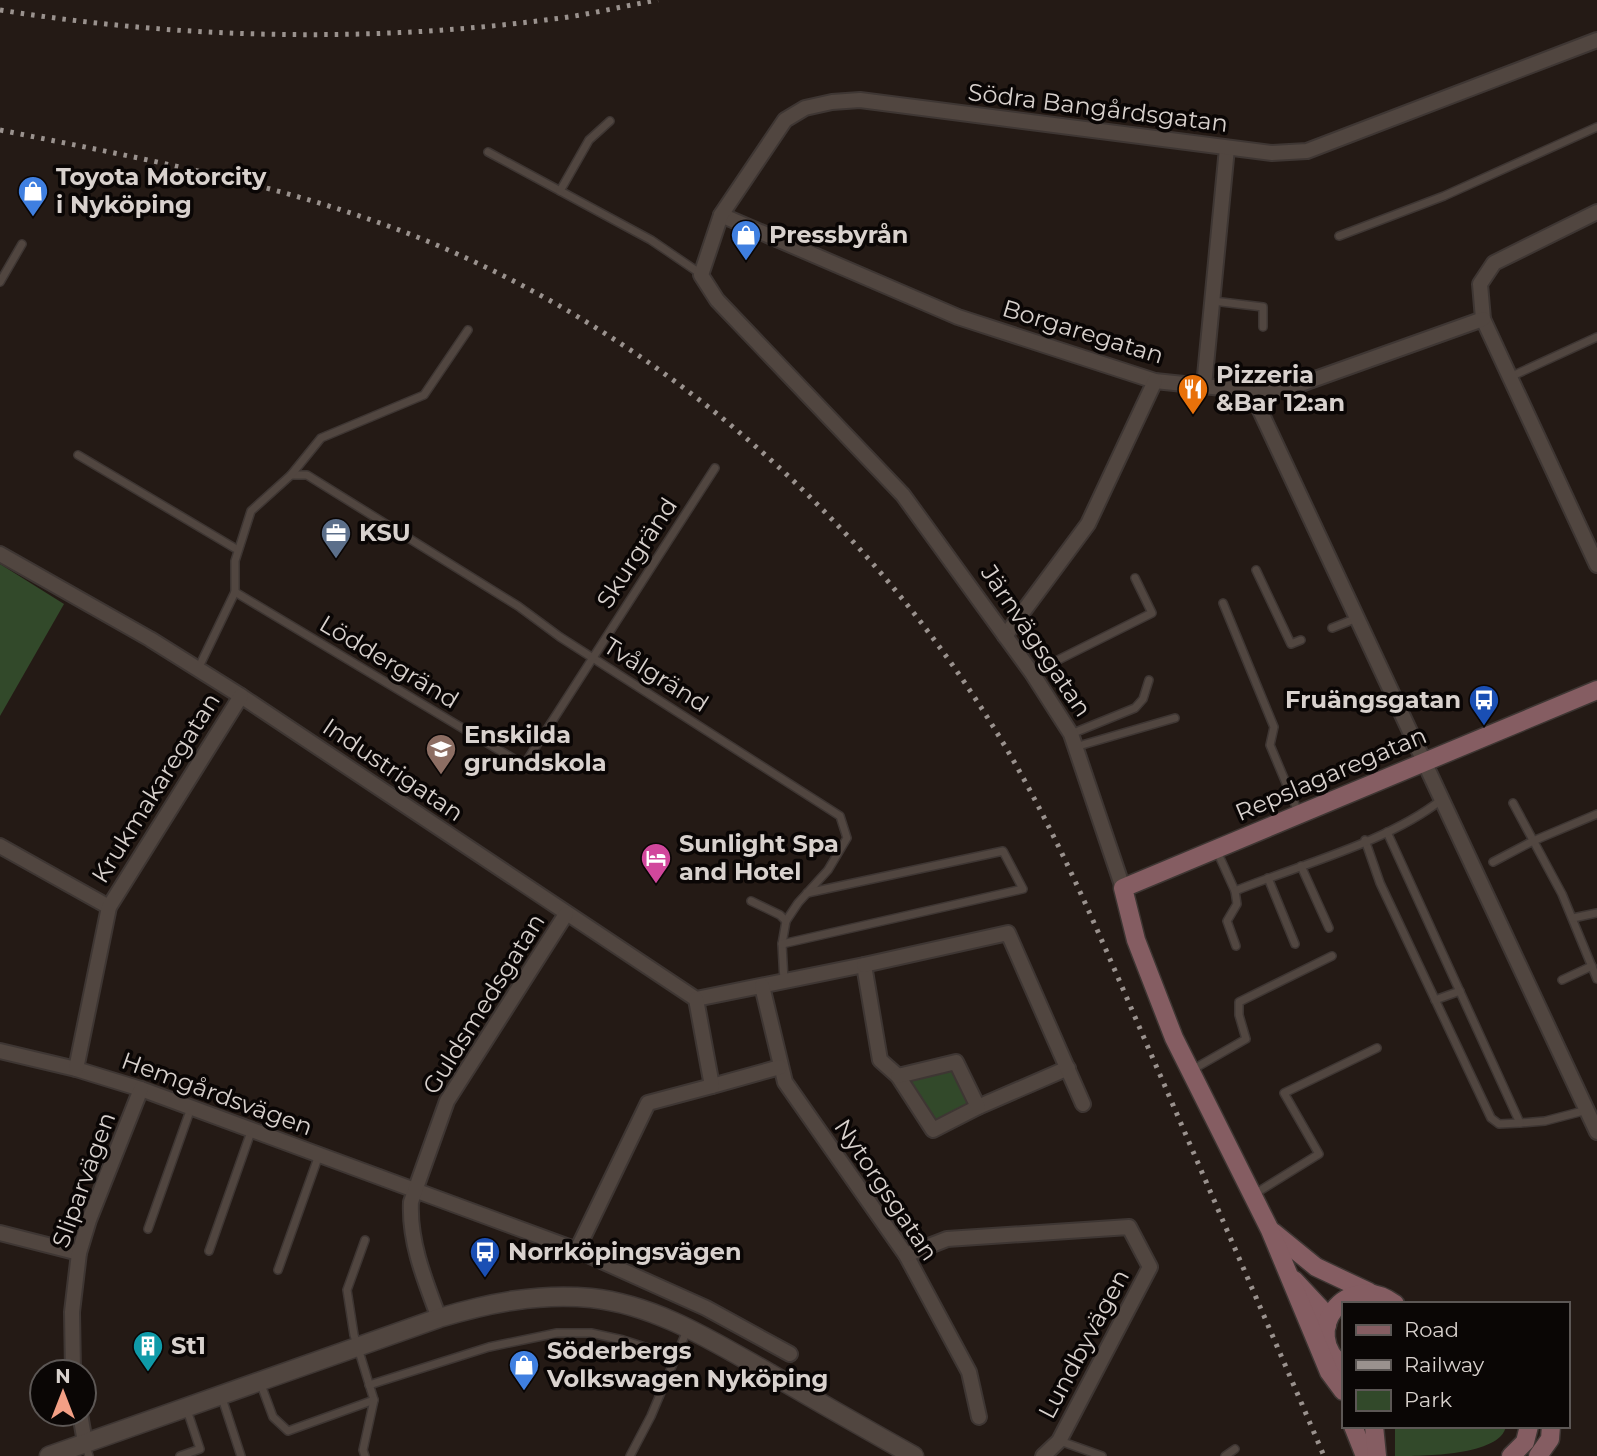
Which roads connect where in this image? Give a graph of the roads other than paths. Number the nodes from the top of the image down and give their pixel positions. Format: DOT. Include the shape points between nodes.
graph roads {
  1 [pos="1597,40"];
  2 [pos="610,121"];
  3 [pos="1597,127"];
  4 [pos="1227,148"];
  5 [pos="488,152"];
  6 [pos="560,191"];
  7 [pos="1597,212"];
  8 [pos="721,215"];
  9 [pos="1339,236"];
  10 [pos="22,244"];
  11 [pos="701,275"];
  12 [pos="0,282"];
  13 [pos="1212,301"];
  14 [pos="1483,319"];
  15 [pos="1263,327"];
  16 [pos="468,330"];
  17 [pos="1597,337"];
  18 [pos="1510,377"];
  19 [pos="1155,381"];
  20 [pos="1204,386"];
  21 [pos="1251,391"];
  22 [pos="78,455"];
  23 [pos="715,468"];
  24 [pos="291,475"];
  25 [pos="238,550"];
  26 [pos="0,554"];
  27 [pos="1595,556"];
  28 [pos="1256,570"];
  29 [pos="1135,578"];
  30 [pos="235,592"];
  31 [pos="1223,603"];
  32 [pos="1357,618"];
  33 [pos="1332,628"];
  34 [pos="1005,636"];
  35 [pos="1301,640"];
  36 [pos="593,658"];
  37 [pos="198,668"];
  38 [pos="1032,673"];
  39 [pos="1149,680"];
  40 [pos="1597,690"];
  41 [pos="241,696"];
  42 [pos="1175,718"];
  43 [pos="1073,740"];
  44 [pos="1424,761"];
  45 [pos="524,765"];
  46 [pos="1442,800"];
  47 [pos="1513,803"];
  48 [pos="1300,814"];
  49 [pos="1597,814"];
  50 [pos="1387,832"];
  51 [pos="1365,841"];
  52 [pos="1533,841"];
  53 [pos="0,846"];
  54 [pos="1216,849"];
  55 [pos="1493,862"];
  56 [pos="1301,866"];
  57 [pos="1268,878"];
  58 [pos="1123,888"];
  59 [pos="1235,891"];
  60 [pos="807,893"];
  61 [pos="751,901"];
  62 [pos="109,907"];
  63 [pos="1597,913"];
  64 [pos="566,914"];
  65 [pos="1573,918"];
  66 [pos="786,921"];
  67 [pos="1329,928"];
  68 [pos="782,944"];
  69 [pos="1295,944"];
  70 [pos="1236,946"];
  71 [pos="1332,956"];
  72 [pos="864,965"];
  73 [pos="1592,966"];
  74 [pos="1597,979"];
  75 [pos="1562,980"];
  76 [pos="784,982"];
  77 [pos="762,986"];
  78 [pos="1460,991"];
  79 [pos="696,999"];
  80 [pos="1435,1000"];
  81 [pos="1377,1048"];
  82 [pos="0,1051"];
  83 [pos="780,1068"];
  84 [pos="1068,1068"];
  85 [pos="76,1069"];
  86 [pos="1189,1071"];
  87 [pos="898,1076"];
  88 [pos="712,1086"];
  89 [pos="141,1089"];
  90 [pos="1083,1104"];
  91 [pos="191,1107"];
  92 [pos="978,1107"];
  93 [pos="1587,1110"];
  94 [pos="1520,1123"];
  95 [pos="253,1129"];
  96 [pos="1597,1132"];
  97 [pos="319,1154"];
  98 [pos="415,1189"];
  99 [pos="1253,1195"];
  100 [pos="148,1229"];
  101 [pos="1270,1230"];
  102 [pos="0,1233"];
  103 [pos="365,1240"];
  104 [pos="577,1250"];
  105 [pos="209,1251"];
  106 [pos="79,1253"];
  107 [pos="906,1255"];
  108 [pos="278,1270"];
  109 [pos="1289,1275"];
  110 [pos="1369,1292"];
  111 [pos="1392,1302"];
  112 [pos="439,1318"];
  113 [pos="1327,1325"];
  114 [pos="688,1327"];
  115 [pos="358,1347"];
  116 [pos="790,1354"];
  117 [pos="676,1357"];
  118 [pos="73,1358"];
  119 [pos="1341,1364"];
  120 [pos="259,1381"];
  121 [pos="369,1385"];
  122 [pos="1342,1390"];
  123 [pos="221,1395"];
  124 [pos="374,1400"];
  125 [pos="186,1407"];
  126 [pos="979,1417"];
  127 [pos="83,1428"];
  128 [pos="1354,1428"];
  129 [pos="1551,1428"];
  130 [pos="1527,1434"];
  131 [pos="1059,1441"];
  132 [pos="87,1449"];
  133 [pos="1235,1449"];
  134 [pos="1541,1453"];
  135 [pos="49,1456"];
  136 [pos="180,1456"];
  137 [pos="241,1456"];
  138 [pos="365,1456"];
  139 [pos="630,1456"];
  140 [pos="914,1456"];
  141 [pos="1043,1456"];
  142 [pos="1101,1456"];
  143 [pos="1225,1456"];
  144 [pos="1365,1456"];
  145 [pos="1511,1456"];
  1 -- 4 [label="street, Södra Bangårdsgatan" via="1307,151"];
  2 -- 6 [label="lane" via="589,140"];
  3 -- 9 [label="lane" via="1444,196"];
  4 -- 8 [label="street, Södra Bangårdsgatan" via="860,100 832,102 805,108 785,120"];
  4 -- 13 [label="street"];
  5 -- 6 [label="lane"];
  6 -- 11 [label="lane" via="651,240"];
  7 -- 14 [label="street" via="1494,263 1480,284"];
  8 -- 11 [label="street, Södra Bangårdsgatan"];
  8 -- 19 [label="street, Borgaregatan" via="958,317"];
  10 -- 12 [label="lane"];
  11 -- 34 [label="street, Järnvägsgatan" via="717,300 903,495"];
  13 -- 15 [label="lane" via="1264,307"];
  13 -- 20 [label="street"];
  14 -- 18 [label="street"];
  14 -- 21 [label="street, Borgaregatan" via="1287,389"];
  16 -- 24 [label="lane" via="424,395 321,438"];
  17 -- 18 [label="lane"];
  18 -- 27 [label="street"];
  19 -- 20 [label="street, Borgaregatan"];
  19 -- 34 [label="street" via="1088,524"];
  20 -- 21 [label="street, Borgaregatan"];
  21 -- 32 [label="street"];
  22 -- 25 [label="lane"];
  23 -- 36 [label="lane, Skurgränd"];
  24 -- 25 [label="lane" via="251,511"];
  24 -- 36 [label="lane, Tvålgränd" via="307,475"];
  25 -- 30 [label="lane"];
  26 -- 37 [label="street, Industrigatan"];
  28 -- 35 [label="lane" via="1291,644"];
  29 -- 38 [label="lane" via="1152,613"];
  30 -- 37 [label="lane"];
  30 -- 45 [label="lane, Löddergränd"];
  31 -- 48 [label="lane" via="1274,727 1270,745"];
  32 -- 33 [label="lane"];
  32 -- 44 [label="street"];
  34 -- 38 [label="street, Järnvägsgatan"];
  36 -- 45 [label="lane, Skurgränd"];
  36 -- 60 [label="lane, Tvålgränd" via="840,816 847,838"];
  37 -- 41 [label="street, Industrigatan"];
  38 -- 43 [label="street, Järnvägsgatan"];
  39 -- 43 [label="lane" via="1135,708"];
  40 -- 44 [label="main road, Repslagaregatan"];
  41 -- 62 [label="street, Krukmakaregatan"];
  41 -- 64 [label="street, Industrigatan"];
  42 -- 43 [label="lane"];
  43 -- 58 [label="street, Järnvägsgatan"];
  44 -- 46 [label="street"];
  44 -- 48 [label="main road, Repslagaregatan"];
  46 -- 50 [label="lane"];
  46 -- 93 [label="street" via="1537,992"];
  47 -- 52 [label="lane"];
  48 -- 54 [label="main road, Repslagaregatan"];
  49 -- 52 [label="lane"];
  50 -- 51 [label="lane"];
  50 -- 78 [label="lane"];
  51 -- 56 [label="lane"];
  51 -- 80 [label="lane"];
  52 -- 55 [label="lane"];
  52 -- 65 [label="lane"];
  53 -- 62 [label="street"];
  54 -- 58 [label="main road, Repslagaregatan"];
  54 -- 59 [label="lane"];
  56 -- 57 [label="lane"];
  56 -- 67 [label="lane"];
  57 -- 59 [label="lane"];
  57 -- 69 [label="lane"];
  58 -- 86 [label="main road, Järnvägsgatan" via="1136,940"];
  59 -- 70 [label="lane" via="1237,904 1227,921"];
  60 -- 66 [label="lane, Tvålgränd"];
  60 -- 68 [label="lane" via="1003,851 1023,889"];
  61 -- 66 [label="lane"];
  62 -- 85 [label="street, Krukmakaregatan"];
  63 -- 65 [label="lane"];
  64 -- 79 [label="street, Industrigatan"];
  64 -- 98 [label="street, Guldsmedsgatan" via="447,1101"];
  65 -- 73 [label="lane"];
  66 -- 68 [label="lane, Tvålgränd"];
  68 -- 76 [label="lane, Tvålgränd"];
  71 -- 86 [label="lane" via="1239,1002 1247,1039"];
  72 -- 76 [label="street"];
  72 -- 84 [label="street" via="1008,933"];
  72 -- 87 [label="street" via="880,1060"];
  73 -- 74 [label="lane"];
  73 -- 75 [label="lane"];
  76 -- 77 [label="street"];
  77 -- 79 [label="street"];
  77 -- 83 [label="street, Nytorgsgatan"];
  78 -- 80 [label="lane"];
  78 -- 94 [label="lane"];
  79 -- 88 [label="street"];
  80 -- 94 [label="lane" via="1490,1118 1499,1124"];
  81 -- 99 [label="lane" via="1284,1093 1320,1154"];
  82 -- 85 [label="street, Hemgårdsvägen"];
  83 -- 88 [label="street"];
  83 -- 107 [label="street, Nytorgsgatan" via="785,1082"];
  84 -- 90 [label="street"];
  84 -- 92 [label="street"];
  85 -- 89 [label="street, Hemgårdsvägen"];
  86 -- 99 [label="main road, Järnvägsgatan"];
  87 -- 92 [label="street" via="956,1062"];
  87 -- 92 [label="street" via="933,1130"];
  88 -- 104 [label="street" via="648,1103"];
  89 -- 91 [label="street, Hemgårdsvägen"];
  89 -- 106 [label="street, Sliparvägen"];
  91 -- 95 [label="street, Hemgårdsvägen"];
  91 -- 100 [label="lane"];
  93 -- 94 [label="lane"];
  93 -- 96 [label="street"];
  95 -- 97 [label="street, Hemgårdsvägen"];
  95 -- 105 [label="lane"];
  97 -- 98 [label="street, Hemgårdsvägen"];
  97 -- 108 [label="lane"];
  98 -- 104 [label="street, Hemgårdsvägen"];
  98 -- 112 [label="street, Guldsmedsgatan" via="410,1215 414,1241"];
  99 -- 101 [label="main road, Järnvägsgatan"];
  101 -- 109 [label="main road, Järnvägsgatan"];
  101 -- 110 [label="main road, Järnvägsgatan" via="1316,1267"];
  102 -- 106 [label="street"];
  103 -- 115 [label="lane" via="347,1290"];
  104 -- 116 [label="street, Hemgårdsvägen" via="706,1308"];
  106 -- 118 [label="street, Sliparvägen"];
  107 -- 126 [label="street, Nytorgsgatan" via="969,1373"];
  107 -- 131 [label="street, Lundbyvägen" via="947,1239 1129,1227 1150,1268"];
  109 -- 113 [label="main road, Järnvägsgatan" via="1322,1310"];
  109 -- 122 [label="main road" via="1329,1372"];
  110 -- 111 [label="main road, Järnvägsgatan"];
  110 -- 113 [label="main road" via="1337,1304"];
  112 -- 114 [label="street" via="488,1303 549,1296 632,1306"];
  112 -- 115 [label="street"];
  113 -- 119 [label="main road, Järnvägsgatan" via="1328,1346"];
  114 -- 117 [label="lane"];
  114 -- 140 [label="street"];
  115 -- 120 [label="street"];
  115 -- 121 [label="lane"];
  117 -- 121 [label="lane" via="591,1333 557,1333 489,1347"];
  117 -- 139 [label="lane"];
  120 -- 123 [label="street"];
  120 -- 124 [label="lane" via="273,1417 288,1431"];
  121 -- 124 [label="lane"];
  123 -- 125 [label="street"];
  123 -- 137 [label="lane"];
  124 -- 138 [label="lane"];
  125 -- 132 [label="street"];
  125 -- 136 [label="lane" via="200,1449"];
  127 -- 132 [label="street"];
  128 -- 144 [label="main road"];
  129 -- 134 [label="main road"];
  130 -- 145 [label="main road"];
  131 -- 141 [label="street, Lundbyvägen"];
  131 -- 142 [label="lane"];
  132 -- 135 [label="street"];
  133 -- 143 [label="lane"];
}
